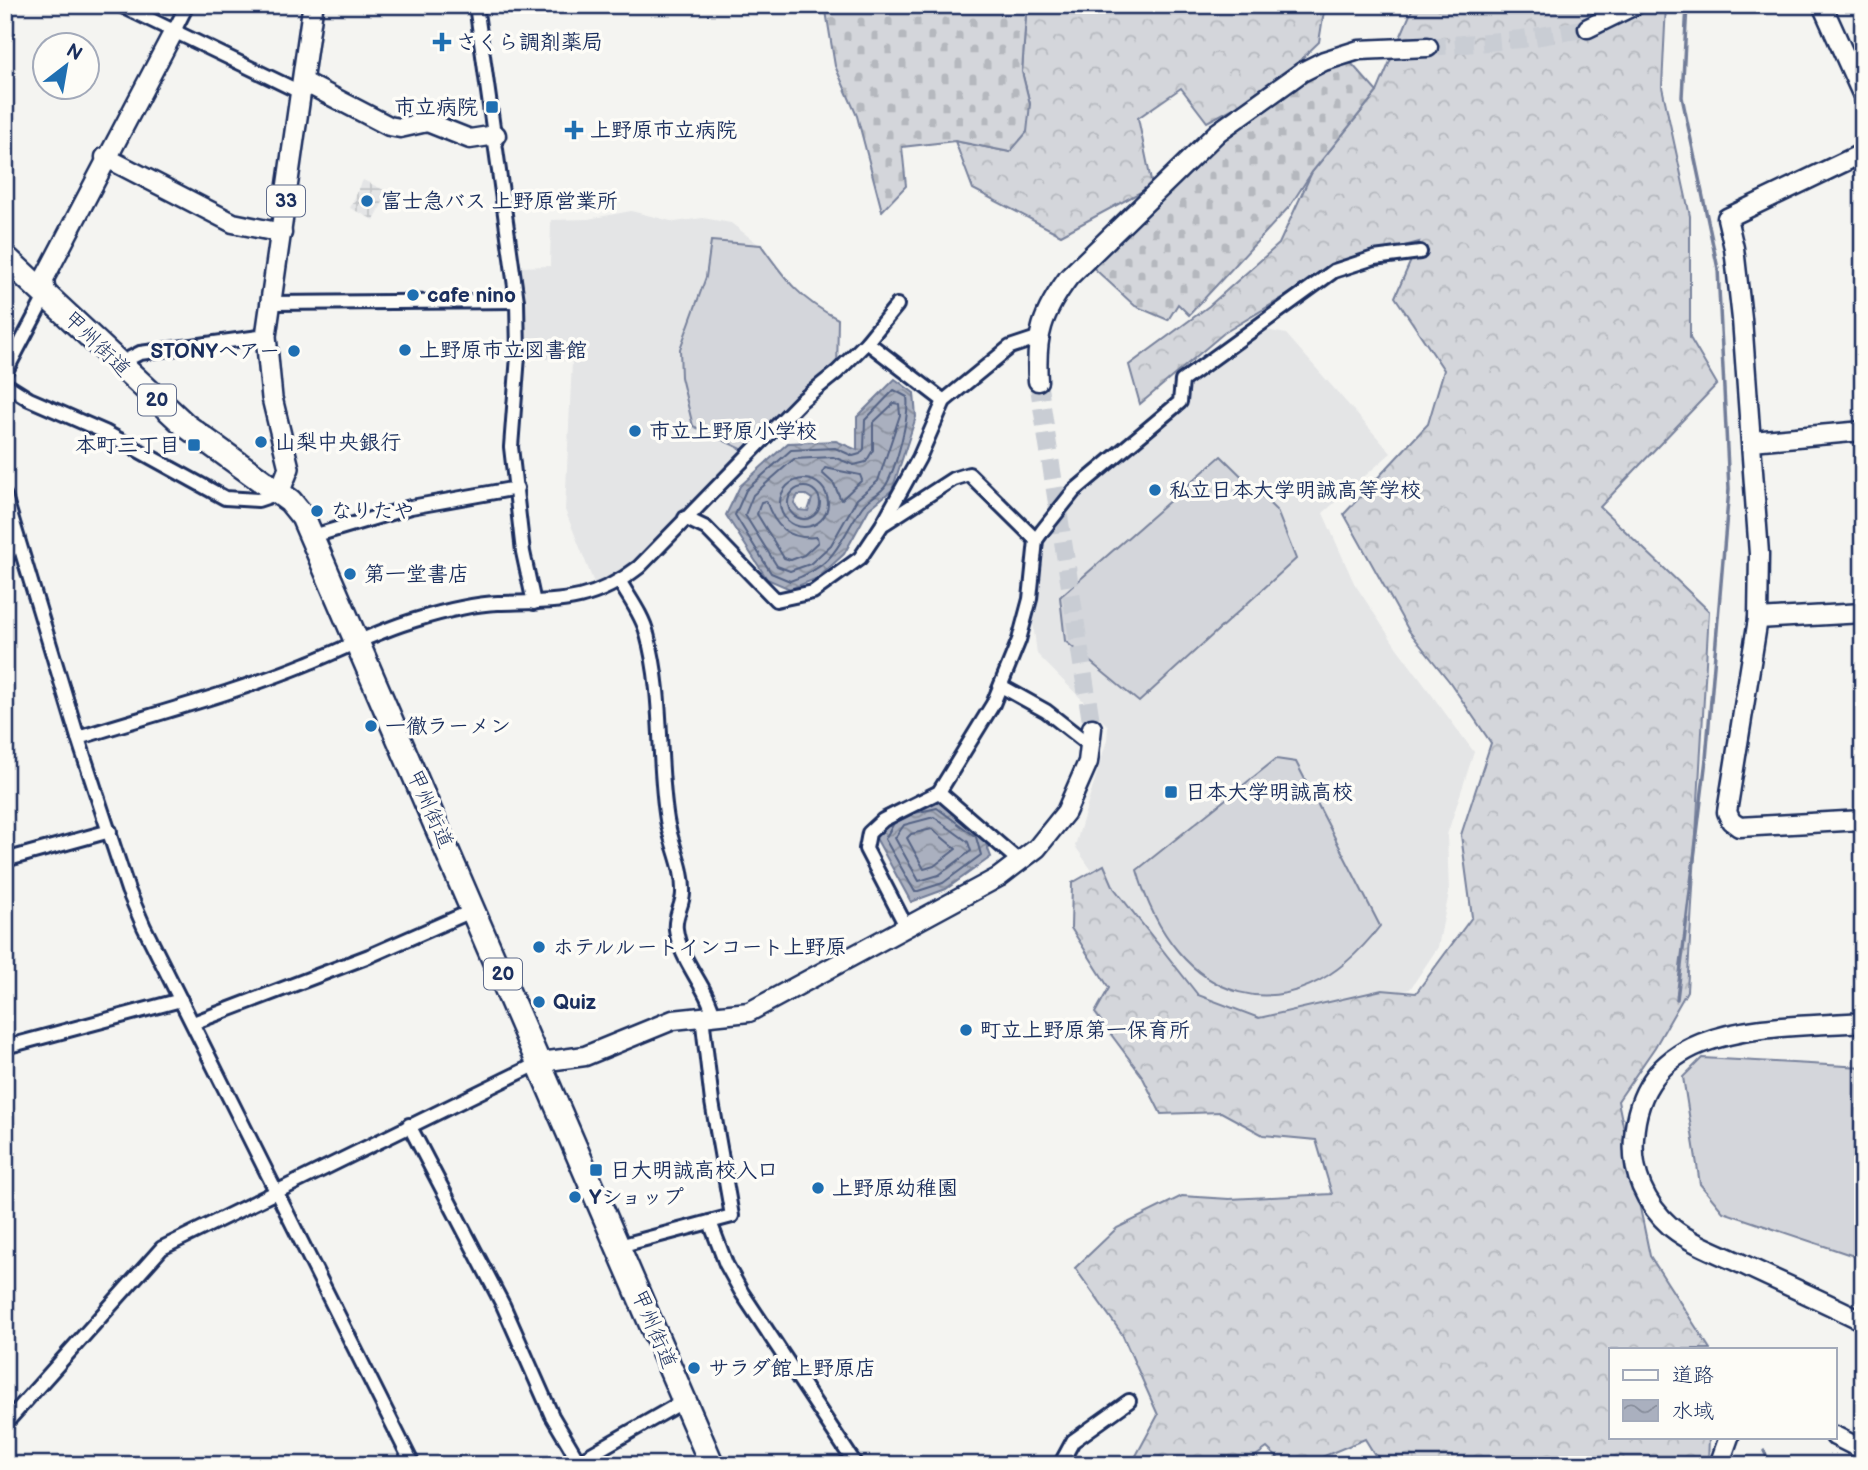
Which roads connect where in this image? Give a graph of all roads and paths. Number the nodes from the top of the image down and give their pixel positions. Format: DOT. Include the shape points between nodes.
graph roads {
  1 [pos="120,5"];
  2 [pos="187,5"];
  3 [pos="313,5"];
  4 [pos="476,5"];
  5 [pos="1636,5"];
  6 [pos="1822,5"];
  7 [pos="1588,28"];
  8 [pos="174,31"];
  9 [pos="1427,47"];
  10 [pos="303,87"];
  11 [pos="1863,96"];
  12 [pos="496,135"];
  13 [pos="1863,153"];
  14 [pos="105,158"];
  15 [pos="282,233"];
  16 [pos="1420,251"];
  17 [pos="5,257"];
  18 [pos="46,295"];
  19 [pos="517,301"];
  20 [pos="270,303"];
  21 [pos="897,306"];
  22 [pos="267,336"];
  23 [pos="1037,338"];
  24 [pos="867,342"];
  25 [pos="118,364"];
  26 [pos="5,373"];
  27 [pos="1038,381"];
  28 [pos="5,384"];
  29 [pos="944,401"];
  30 [pos="1863,431"];
  31 [pos="1752,441"];
  32 [pos="517,488"];
  33 [pos="279,493"];
  34 [pos="5,496"];
  35 [pos="685,519"];
  36 [pos="882,525"];
  37 [pos="313,536"];
  38 [pos="17,540"];
  39 [pos="1036,540"];
  40 [pos="7,557"];
  41 [pos="620,582"];
  42 [pos="534,603"];
  43 [pos="1863,613"];
  44 [pos="1758,619"];
  45 [pos="356,642"];
  46 [pos="1001,686"];
  47 [pos="1092,728"];
  48 [pos="78,738"];
  49 [pos="1092,747"];
  50 [pos="939,792"];
  51 [pos="1863,820"];
  52 [pos="110,831"];
  53 [pos="5,860"];
  54 [pos="1020,862"];
  55 [pos="474,910"];
  56 [pos="907,928"];
  57 [pos="181,1000"];
  58 [pos="708,1016"];
  59 [pos="1863,1022"];
  60 [pos="193,1023"];
  61 [pos="5,1047"];
  62 [pos="541,1062"];
  63 [pos="409,1125"];
  64 [pos="276,1192"];
  65 [pos="710,1222"];
  66 [pos="619,1246"];
  67 [pos="1863,1321"];
  68 [pos="684,1401"];
  69 [pos="1129,1401"];
  70 [pos="5,1424"];
  71 [pos="1836,1436"];
  72 [pos="1729,1438"];
  73 [pos="1863,1450"];
  74 [pos="580,1463"];
  75 [pos="412,1465"];
  76 [pos="712,1465"];
  77 [pos="856,1465"];
  78 [pos="1060,1465"];
  79 [pos="1719,1465"];
  1 -- 8 [label="street"];
  2 -- 8 [label="street"];
  3 -- 10 [label="main road, 33"];
  4 -- 12 [label="street"];
  5 -- 7 [label="street"];
  6 -- 11 [label="street"];
  8 -- 10 [label="street"];
  8 -- 14 [label="street"];
  9 -- 23 [label="street" via="1359,50 1324,61 1218,132 1069,277 1045,313"];
  10 -- 12 [label="street" via="389,126 427,122 470,139"];
  10 -- 15 [label="main road, 33"];
  12 -- 19 [label="street"];
  13 -- 31 [label="street" via="1727,218 1742,319"];
  14 -- 15 [label="street" via="233,223"];
  14 -- 18 [label="street" via="44,279"];
  15 -- 20 [label="main road, 33"];
  16 -- 39 [label="street" via="1374,258 1334,271 1182,381 1180,402 1074,491"];
  17 -- 18 [label="highway, 甲州街道 / 20"];
  18 -- 25 [label="highway, 甲州街道 / 20"];
  18 -- 26 [label="street"];
  19 -- 20 [label="street"];
  19 -- 32 [label="street" via="512,447"];
  20 -- 22 [label="main road, 33"];
  21 -- 24 [label="street"];
  22 -- 25 [label="street" via="140,353"];
  22 -- 33 [label="main road, 33" via="272,398 289,468"];
  23 -- 27 [label="street"];
  23 -- 29 [label="street" via="1010,347"];
  24 -- 29 [label="street"];
  24 -- 35 [label="street" via="800,401"];
  25 -- 33 [label="highway, 甲州街道 / 20" via="186,425"];
  28 -- 33 [label="street" via="106,432 225,498 258,500"];
  29 -- 36 [label="street"];
  30 -- 31 [label="street"];
  31 -- 44 [label="street"];
  32 -- 37 [label="street" via="411,507"];
  32 -- 42 [label="street"];
  33 -- 37 [label="highway, 甲州街道 / 20" via="303,517"];
  34 -- 38 [label="street"];
  35 -- 36 [label="street" via="706,528 776,600 813,592 837,577 860,558"];
  35 -- 41 [label="street"];
  36 -- 39 [label="street" via="953,479 969,474"];
  37 -- 45 [label="highway, 甲州街道 / 20"];
  38 -- 40 [label="street"];
  38 -- 48 [label="street"];
  39 -- 46 [label="street" via="1030,599"];
  41 -- 42 [label="street" via="584,598"];
  41 -- 58 [label="street" via="648,635 660,714 659,760 667,823 681,868 683,895 675,925 678,946 712,1005"];
  42 -- 45 [label="street" via="455,610"];
  43 -- 44 [label="street"];
  44 -- 51 [label="street" via="1728,800 1731,821 1739,827 1758,827"];
  45 -- 48 [label="street" via="188,705"];
  45 -- 55 [label="highway, 甲州街道 / 20"];
  46 -- 49 [label="street" via="1046,711"];
  46 -- 50 [label="street"];
  47 -- 49 [label="street"];
  48 -- 52 [label="street"];
  49 -- 54 [label="street" via="1058,824"];
  50 -- 54 [label="street"];
  50 -- 56 [label="street" via="883,820 869,833 866,849"];
  52 -- 53 [label="street"];
  52 -- 57 [label="street" via="128,890"];
  54 -- 56 [label="street"];
  55 -- 60 [label="street" via="369,956"];
  55 -- 62 [label="highway, 甲州街道 / 20"];
  56 -- 58 [label="street" via="749,1012"];
  57 -- 60 [label="street"];
  57 -- 61 [label="street"];
  58 -- 62 [label="street" via="644,1029 585,1056"];
  58 -- 65 [label="street" via="712,1102 732,1216"];
  59 -- 67 [label="street" via="1735,1033 1699,1042 1668,1062 1655,1077 1637,1110 1633,1143 1639,1182 1657,1212 1678,1232"];
  60 -- 64 [label="street"];
  62 -- 63 [label="street"];
  62 -- 66 [label="highway, 甲州街道 / 20"];
  63 -- 64 [label="street"];
  63 -- 74 [label="street" via="503,1305 552,1416"];
  64 -- 70 [label="street" via="162,1248"];
  64 -- 75 [label="street"];
  65 -- 66 [label="street"];
  65 -- 77 [label="street" via="726,1264 749,1304"];
  66 -- 68 [label="highway, 甲州街道 / 20"];
  68 -- 74 [label="street"];
  68 -- 76 [label="highway, 甲州街道 / 20"];
  69 -- 78 [label="street" via="1073,1441"];
  71 -- 73 [label="street"];
  72 -- 79 [label="street"];
}
